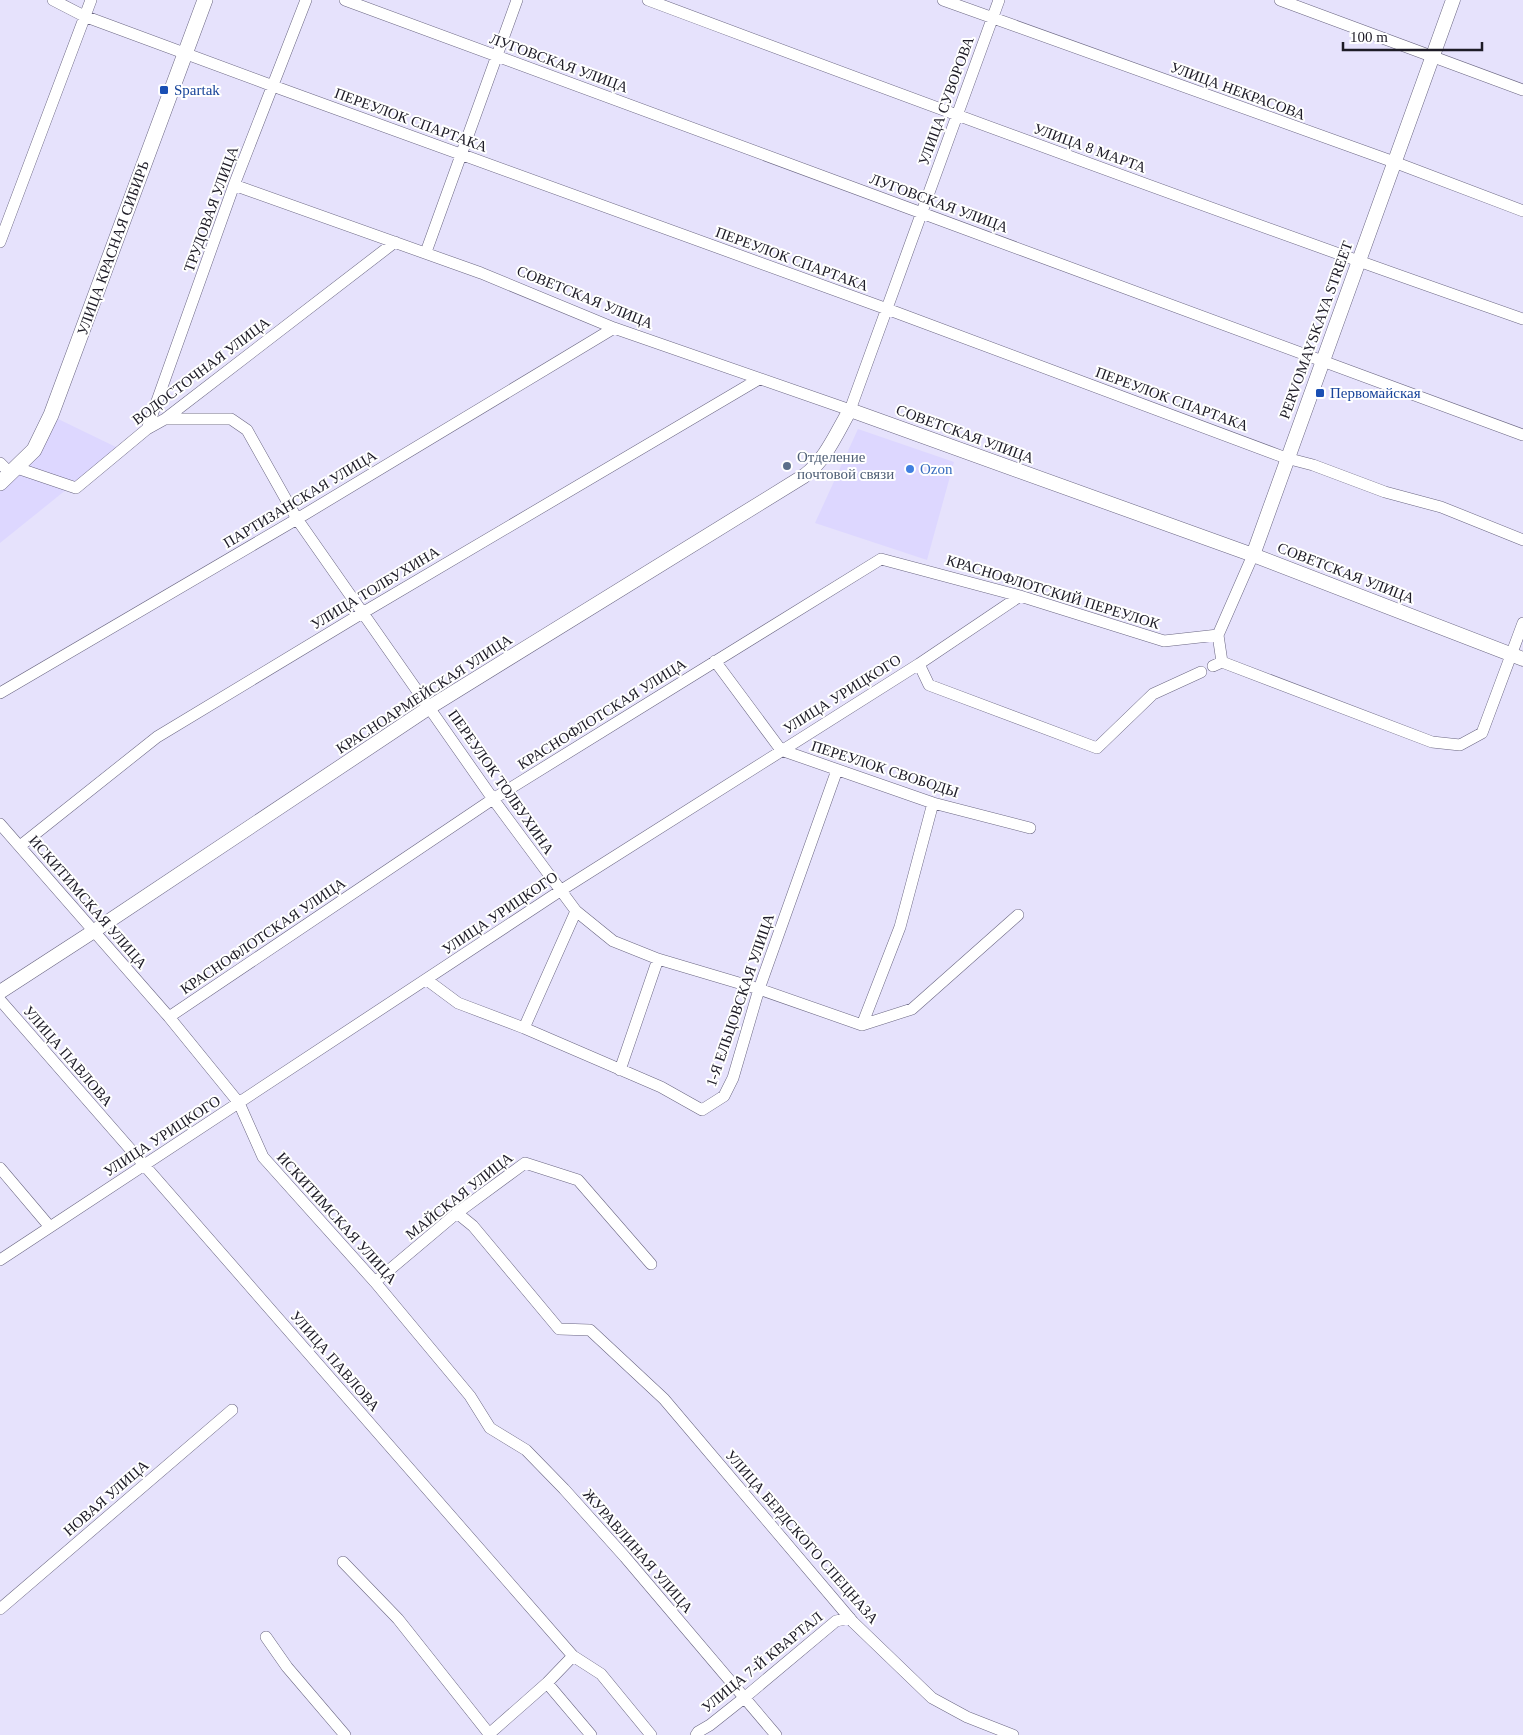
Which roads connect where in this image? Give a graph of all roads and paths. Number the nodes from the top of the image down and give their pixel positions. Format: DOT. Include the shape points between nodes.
graph roads {
  1 [pos="53,0"];
  2 [pos="90,0"];
  3 [pos="205,0"];
  4 [pos="306,0"];
  5 [pos="345,0"];
  6 [pos="517,0"];
  7 [pos="648,0"];
  8 [pos="943,0"];
  9 [pos="999,0"];
  10 [pos="1280,0"];
  11 [pos="1453,0"];
  12 [pos="84,16"];
  13 [pos="992,19"];
  14 [pos="185,53"];
  15 [pos="497,56"];
  16 [pos="1432,56"];
  17 [pos="273,86"];
  18 [pos="1523,90"];
  19 [pos="957,116"];
  20 [pos="461,154"];
  21 [pos="1394,162"];
  22 [pos="234,185"];
  23 [pos="1523,211"];
  24 [pos="922,213"];
  25 [pos="0,242"];
  26 [pos="395,242"];
  27 [pos="426,252"];
  28 [pos="1358,261"];
  29 [pos="887,309"];
  30 [pos="1523,319"];
  31 [pos="614,328"];
  32 [pos="1322,360"];
  33 [pos="760,379"];
  34 [pos="850,410"];
  35 [pos="165,419"];
  36 [pos="147,429"];
  37 [pos="1523,435"];
  38 [pos="1286,458"];
  39 [pos="7,472"];
  40 [pos="297,519"];
  41 [pos="1523,540"];
  42 [pos="1253,555"];
  43 [pos="881,558"];
  44 [pos="1020,596"];
  45 [pos="364,612"];
  46 [pos="1523,623"];
  47 [pos="1218,635"];
  48 [pos="1517,657"];
  49 [pos="715,661"];
  50 [pos="919,664"];
  51 [pos="1200,672"];
  52 [pos="0,694"];
  53 [pos="430,707"];
  54 [pos="781,750"];
  55 [pos="837,770"];
  56 [pos="493,799"];
  57 [pos="934,802"];
  58 [pos="0,824"];
  59 [pos="1030,828"];
  60 [pos="20,846"];
  61 [pos="560,890"];
  62 [pos="576,911"];
  63 [pos="1018,915"];
  64 [pos="94,931"];
  65 [pos="658,959"];
  66 [pos="427,980"];
  67 [pos="759,989"];
  68 [pos="0,992"];
  69 [pos="0,1000"];
  70 [pos="169,1017"];
  71 [pos="862,1025"];
  72 [pos="524,1028"];
  73 [pos="620,1070"];
  74 [pos="239,1103"];
  75 [pos="144,1165"];
  76 [pos="0,1168"];
  77 [pos="456,1213"];
  78 [pos="50,1227"];
  79 [pos="0,1260"];
  80 [pos="651,1264"];
  81 [pos="374,1282"];
  82 [pos="470,1396"];
  83 [pos="232,1410"];
  84 [pos="343,1562"];
  85 [pos="0,1609"];
  86 [pos="850,1618"];
  87 [pos="266,1637"];
  88 [pos="574,1656"];
  89 [pos="547,1683"];
  90 [pos="744,1698"];
  91 [pos="345,1735"];
  92 [pos="489,1735"];
  93 [pos="591,1735"];
  94 [pos="651,1735"];
  95 [pos="696,1735"];
  96 [pos="776,1735"];
  97 [pos="1014,1735"];
  1 -- 12 [label="street, ПЕРЕУЛОК СПАРТАКА"];
  2 -- 12 [label="street"];
  3 -- 14 [label="main road, УЛИЦА КРАСНАЯ СИБИРЬ"];
  4 -- 17 [label="street, ТРУДОВАЯ УЛИЦА"];
  5 -- 15 [label="street, ЛУГОВСКАЯ УЛИЦА"];
  6 -- 15 [label="street"];
  7 -- 19 [label="street, УЛИЦА 8 МАРТА"];
  8 -- 13 [label="street, УЛИЦА НЕКРАСОВА"];
  9 -- 13 [label="street, УЛИЦА СУВОРОВА"];
  10 -- 16 [label="street"];
  11 -- 16 [label="street, PERVOMAYSKAYA STREET"];
  12 -- 14 [label="street, ПЕРЕУЛОК СПАРТАКА"];
  12 -- 25 [label="street"];
  13 -- 19 [label="street, УЛИЦА СУВОРОВА"];
  13 -- 21 [label="street, УЛИЦА НЕКРАСОВА"];
  14 -- 17 [label="street, ПЕРЕУЛОК СПАРТАКА"];
  14 -- 39 [label="main road, УЛИЦА КРАСНАЯ СИБИРЬ" via="51,414 34,450"];
  15 -- 20 [label="street"];
  15 -- 24 [label="street, ЛУГОВСКАЯ УЛИЦА"];
  16 -- 18 [label="street"];
  16 -- 21 [label="street, PERVOMAYSKAYA STREET"];
  17 -- 20 [label="street, ПЕРЕУЛОК СПАРТАКА"];
  17 -- 22 [label="street, ТРУДОВАЯ УЛИЦА"];
  19 -- 24 [label="street, УЛИЦА СУВОРОВА"];
  19 -- 28 [label="street, УЛИЦА 8 МАРТА"];
  20 -- 27 [label="street"];
  20 -- 29 [label="street, ПЕРЕУЛОК СПАРТАКА"];
  21 -- 23 [label="street, УЛИЦА НЕКРАСОВА"];
  21 -- 28 [label="street, PERVOMAYSKAYA STREET"];
  22 -- 26 [label="street, СОВЕТСКАЯ УЛИЦА"];
  22 -- 36 [label="street, ТРУДОВАЯ УЛИЦА"];
  24 -- 29 [label="street, УЛИЦА СУВОРОВА"];
  24 -- 32 [label="street, ЛУГОВСКАЯ УЛИЦА"];
  26 -- 27 [label="street, СОВЕТСКАЯ УЛИЦА"];
  26 -- 35 [label="street, ВОДОСТОЧНАЯ УЛИЦА"];
  27 -- 31 [label="street, СОВЕТСКАЯ УЛИЦА"];
  28 -- 30 [label="street, УЛИЦА 8 МАРТА"];
  28 -- 32 [label="street, PERVOMAYSKAYA STREET"];
  29 -- 34 [label="street, УЛИЦА СУВОРОВА"];
  29 -- 38 [label="street, ПЕРЕУЛОК СПАРТАКА"];
  31 -- 33 [label="street, СОВЕТСКАЯ УЛИЦА"];
  31 -- 40 [label="street, ПАРТИЗАНСКАЯ УЛИЦА"];
  32 -- 37 [label="street, ЛУГОВСКАЯ УЛИЦА"];
  32 -- 38 [label="street, PERVOMAYSKAYA STREET"];
  33 -- 34 [label="street, СОВЕТСКАЯ УЛИЦА"];
  33 -- 45 [label="street, УЛИЦА ТОЛБУХИНА"];
  34 -- 42 [label="street, СОВЕТСКАЯ УЛИЦА"];
  34 -- 53 [label="street, КРАСНОАРМЕЙСКАЯ УЛИЦА" via="812,470"];
  35 -- 36 [label="street, ВОДОСТОЧНАЯ УЛИЦА"];
  35 -- 40 [label="street, ПЕРЕУЛОК ТОЛБУХИНА" via="230,419 246,430"];
  36 -- 39 [label="street, ВОДОСТОЧНАЯ УЛИЦА" via="76,488"];
  38 -- 41 [label="street, ПЕРЕУЛОК СПАРТАКА" via="1385,492 1441,507"];
  38 -- 42 [label="street, PERVOMAYSKAYA STREET"];
  40 -- 45 [label="street, ПЕРЕУЛОК ТОЛБУХИНА"];
  40 -- 52 [label="street, ПАРТИЗАНСКАЯ УЛИЦА"];
  42 -- 47 [label="street, PERVOMAYSKAYA STREET"];
  42 -- 48 [label="street, СОВЕТСКАЯ УЛИЦА"];
  43 -- 44 [label="street, КРАСНОФЛОТСКИЙ ПЕРЕУЛОК"];
  43 -- 49 [label="street, КРАСНОФЛОТСКАЯ УЛИЦА"];
  44 -- 47 [label="street, КРАСНОФЛОТСКИЙ ПЕРЕУЛОК" via="1164,641"];
  44 -- 50 [label="street, УЛИЦА УРИЦКОГО"];
  45 -- 53 [label="street, ПЕРЕУЛОК ТОЛБУХИНА"];
  45 -- 60 [label="street, УЛИЦА ТОЛБУХИНА" via="157,737"];
  46 -- 48 [label="street" via="1514,643"];
  47 -- 48 [label="street" via="1217,664 1432,742 1460,745 1482,733"];
  49 -- 54 [label="street"];
  49 -- 56 [label="street, КРАСНОФЛОТСКАЯ УЛИЦА"];
  50 -- 51 [label="street" via="928,685 1097,748 1153,694"];
  50 -- 54 [label="street, УЛИЦА УРИЦКОГО"];
  53 -- 56 [label="street, ПЕРЕУЛОК ТОЛБУХИНА"];
  53 -- 64 [label="street, КРАСНОАРМЕЙСКАЯ УЛИЦА"];
  54 -- 55 [label="street, ПЕРЕУЛОК СВОБОДЫ"];
  54 -- 61 [label="street, УЛИЦА УРИЦКОГО"];
  55 -- 57 [label="street, ПЕРЕУЛОК СВОБОДЫ"];
  55 -- 67 [label="street, 1-Я ЕЛЬЦОВСКАЯ УЛИЦА"];
  56 -- 61 [label="street, ПЕРЕУЛОК ТОЛБУХИНА"];
  56 -- 70 [label="street, КРАСНОФЛОТСКАЯ УЛИЦА"];
  57 -- 59 [label="street, ПЕРЕУЛОК СВОБОДЫ"];
  57 -- 71 [label="street" via="900,927"];
  58 -- 60 [label="street, ИСКИТИМСКАЯ УЛИЦА"];
  60 -- 64 [label="street, ИСКИТИМСКАЯ УЛИЦА"];
  61 -- 62 [label="street, ПЕРЕУЛОК ТОЛБУХИНА"];
  61 -- 66 [label="street, УЛИЦА УРИЦКОГО"];
  62 -- 65 [label="street, ПЕРЕУЛОК ТОЛБУХИНА" via="613,941"];
  62 -- 72 [label="street"];
  63 -- 71 [label="street" via="912,1009"];
  64 -- 68 [label="street, КРАСНОАРМЕЙСКАЯ УЛИЦА"];
  64 -- 70 [label="street, ИСКИТИМСКАЯ УЛИЦА"];
  65 -- 67 [label="street, ПЕРЕУЛОК ТОЛБУХИНА"];
  65 -- 73 [label="street"];
  66 -- 72 [label="street, 1-Я ЕЛЬЦОВСКАЯ УЛИЦА" via="458,1003"];
  66 -- 74 [label="street, УЛИЦА УРИЦКОГО"];
  67 -- 71 [label="street, ПЕРЕУЛОК ТОЛБУХИНА"];
  67 -- 73 [label="street, 1-Я ЕЛЬЦОВСКАЯ УЛИЦА" via="733,1078 724,1096 702,1110 661,1087"];
  69 -- 75 [label="street, УЛИЦА ПАВЛОВА"];
  70 -- 74 [label="street, ИСКИТИМСКАЯ УЛИЦА"];
  72 -- 73 [label="street, 1-Я ЕЛЬЦОВСКАЯ УЛИЦА"];
  74 -- 75 [label="street, УЛИЦА УРИЦКОГО"];
  74 -- 81 [label="street, ИСКИТИМСКАЯ УЛИЦА" via="263,1157"];
  75 -- 78 [label="street, УЛИЦА УРИЦКОГО"];
  75 -- 88 [label="street, УЛИЦА ПАВЛОВА"];
  76 -- 78 [label="street"];
  77 -- 80 [label="street, МАЙСКАЯ УЛИЦА" via="525,1163 578,1180"];
  77 -- 81 [label="street, МАЙСКАЯ УЛИЦА"];
  77 -- 86 [label="street, УЛИЦА БЕРДСКОГО СПЕЦНАЗА" via="474,1226 559,1329 590,1330 664,1399"];
  78 -- 79 [label="street, УЛИЦА УРИЦКОГО"];
  81 -- 82 [label="street, ИСКИТИМСКАЯ УЛИЦА"];
  82 -- 90 [label="street, ЖУРАВЛИНАЯ УЛИЦА" via="490,1428 526,1450 564,1489"];
  83 -- 85 [label="street, НОВАЯ УЛИЦА"];
  84 -- 92 [label="street" via="398,1619"];
  86 -- 90 [label="street, УЛИЦА 7-Й КВАРТАЛ" via="836,1621"];
  86 -- 97 [label="street, УЛИЦА БЕРДСКОГО СПЕЦНАЗА" via="932,1698 966,1717"];
  87 -- 91 [label="street"];
  88 -- 89 [label="street"];
  88 -- 94 [label="street, УЛИЦА ПАВЛОВА" via="601,1674"];
  89 -- 92 [label="street"];
  89 -- 93 [label="street"];
  90 -- 95 [label="street, УЛИЦА 7-Й КВАРТАЛ"];
  90 -- 96 [label="street, ЖУРАВЛИНАЯ УЛИЦА"];
}
